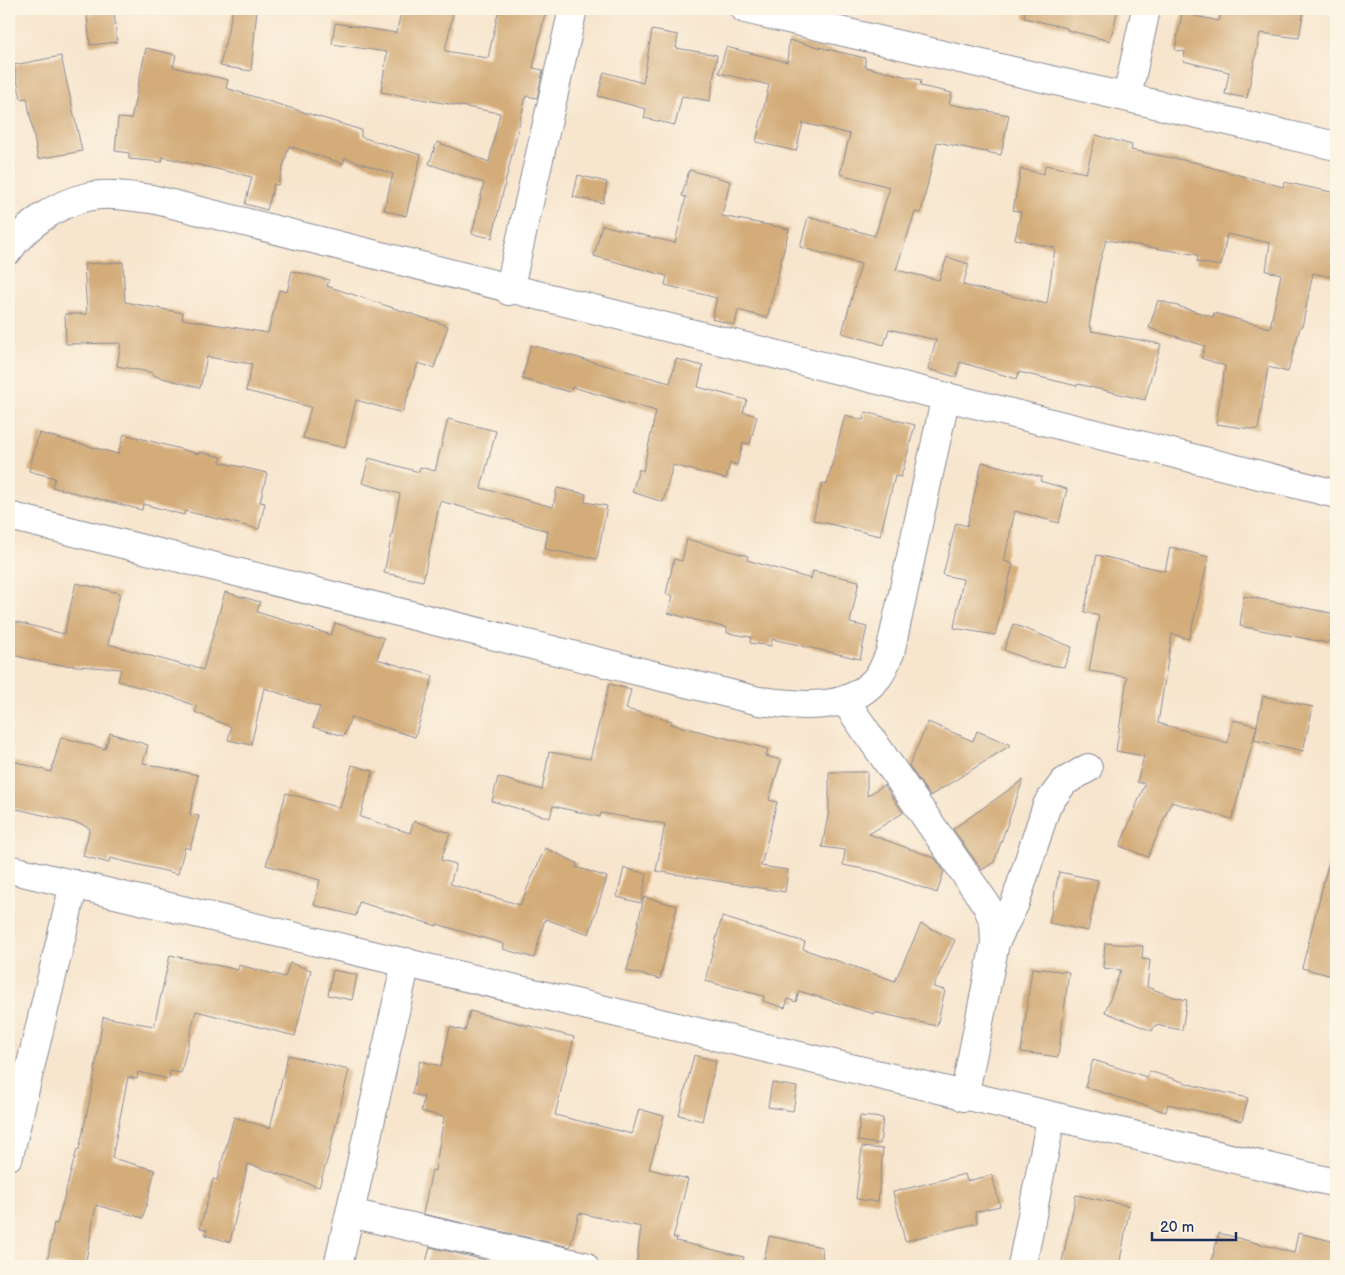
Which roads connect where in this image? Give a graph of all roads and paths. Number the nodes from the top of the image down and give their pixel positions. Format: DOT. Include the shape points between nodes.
graph roads {
  1 [pos="573,9"];
  2 [pos="745,9"];
  3 [pos="1146,9"];
  4 [pos="1127,97"];
  5 [pos="1336,146"];
  6 [pos="9,250"];
  7 [pos="509,291"];
  8 [pos="945,400"];
  9 [pos="1336,494"];
  10 [pos="9,516"];
  11 [pos="845,701"];
  12 [pos="1088,768"];
  13 [pos="9,869"];
  14 [pos="74,884"];
  15 [pos="995,943"];
  16 [pos="406,962"];
  17 [pos="964,1097"];
  18 [pos="1051,1118"];
  19 [pos="9,1156"];
  20 [pos="1336,1184"];
  21 [pos="350,1213"];
  22 [pos="505,1258"];
  23 [pos="338,1266"];
  24 [pos="584,1266"];
  25 [pos="1022,1266"];
  1 -- 7 [label="street"];
  2 -- 4 [label="street"];
  3 -- 4 [label="street"];
  4 -- 5 [label="street"];
  6 -- 7 [label="street" via="30,227 56,208 88,197 120,196 152,199"];
  7 -- 8 [label="street"];
  8 -- 9 [label="street"];
  8 -- 11 [label="street" via="890,653 879,677"];
  10 -- 11 [label="street" via="759,701 810,706"];
  11 -- 15 [label="street" via="986,904 994,922"];
  12 -- 15 [label="street" via="1064,782 1047,805 1015,903"];
  13 -- 14 [label="street"];
  14 -- 16 [label="street"];
  14 -- 19 [label="street"];
  15 -- 17 [label="street"];
  16 -- 17 [label="street"];
  16 -- 21 [label="street"];
  17 -- 18 [label="street"];
  18 -- 20 [label="street"];
  18 -- 25 [label="street"];
  21 -- 22 [label="street"];
  21 -- 23 [label="street"];
  22 -- 24 [label="street"];
}
